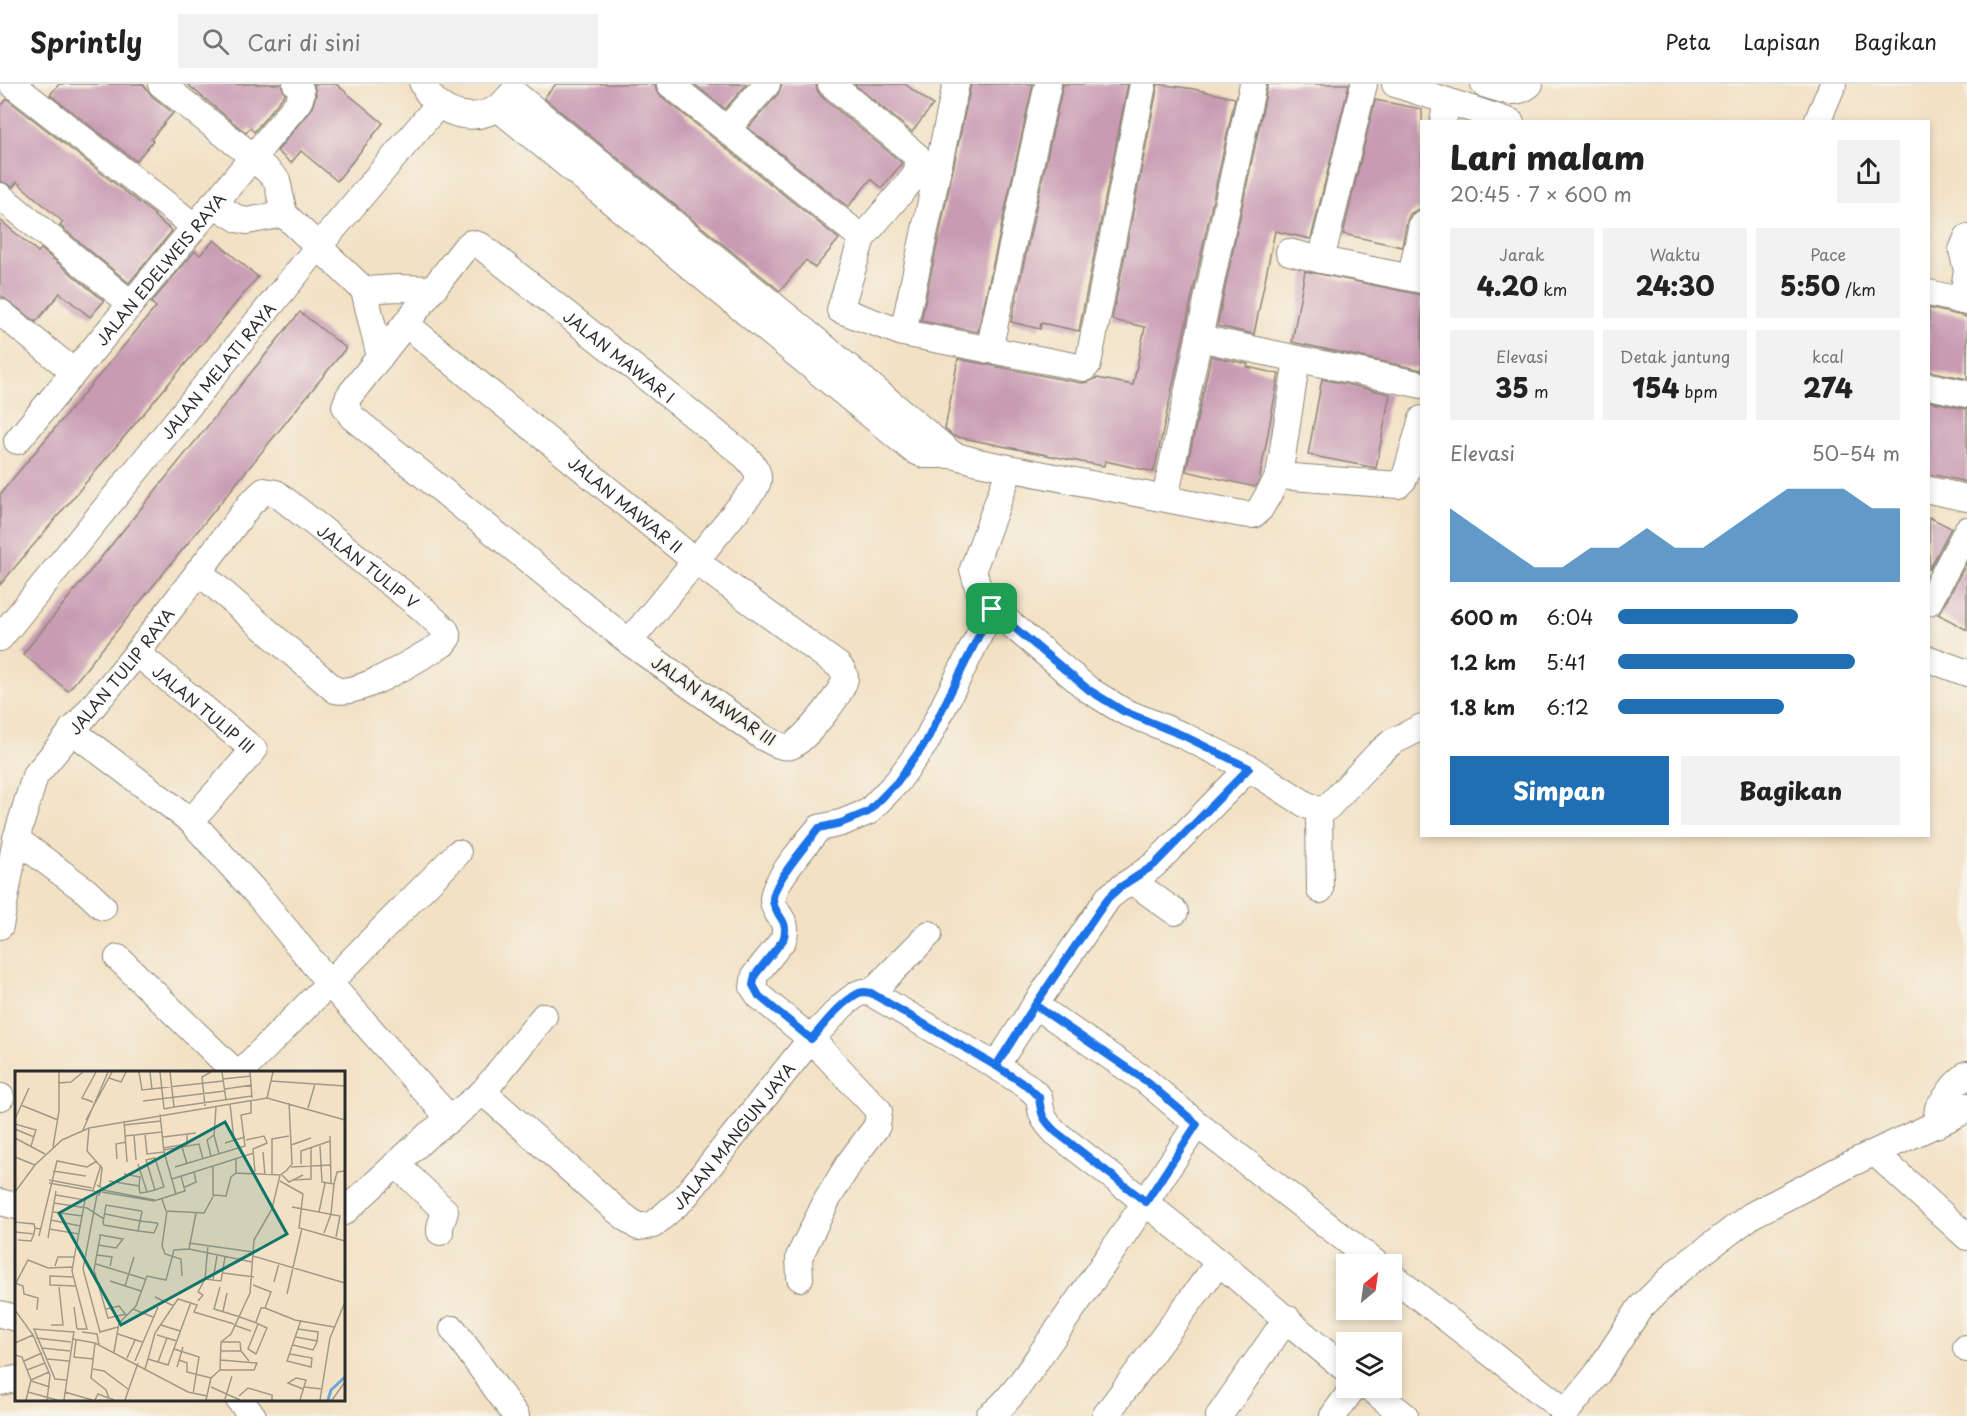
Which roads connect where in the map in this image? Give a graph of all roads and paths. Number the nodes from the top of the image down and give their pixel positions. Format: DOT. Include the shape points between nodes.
graph roads {
  1 [pos="12,84"];
  2 [pos="161,84"];
  3 [pos="423,84"];
  4 [pos="670,84"];
  5 [pos="766,84"];
  6 [pos="831,84"];
  7 [pos="956,84"];
  8 [pos="1048,84"];
  9 [pos="1143,84"];
  10 [pos="1252,84"];
  11 [pos="1364,84"];
  12 [pos="1395,84"];
  13 [pos="1484,84"];
  14 [pos="1530,84"];
  15 [pos="1833,84"];
  16 [pos="298,90"];
  17 [pos="509,95"];
  18 [pos="438,105"];
  19 [pos="1445,111"];
  20 [pos="1499,120"];
  21 [pos="1818,120"];
  22 [pos="727,129"];
  23 [pos="253,157"];
  24 [pos="0,196"];
  25 [pos="213,204"];
  26 [pos="284,214"];
  27 [pos="194,226"];
  28 [pos="862,238"];
  29 [pos="1967,238"];
  30 [pos="1420,246"];
  31 [pos="318,248"];
  32 [pos="1289,252"];
  33 [pos="1321,261"];
  34 [pos="1417,278"];
  35 [pos="434,289"];
  36 [pos="364,290"];
  37 [pos="1930,293"];
  38 [pos="1964,302"];
  39 [pos="130,303"];
  40 [pos="840,309"];
  41 [pos="0,312"];
  42 [pos="406,324"];
  43 [pos="903,333"];
  44 [pos="1199,338"];
  45 [pos="822,345"];
  46 [pos="989,350"];
  47 [pos="380,357"];
  48 [pos="1297,359"];
  49 [pos="74,372"];
  50 [pos="1420,385"];
  51 [pos="1930,386"];
  52 [pos="1967,394"];
  53 [pos="1420,425"];
  54 [pos="17,441"];
  55 [pos="953,454"];
  56 [pos="1010,469"];
  57 [pos="1279,476"];
  58 [pos="1930,490"];
  59 [pos="276,493"];
  60 [pos="1165,498"];
  61 [pos="1967,498"];
  62 [pos="1967,530"];
  63 [pos="694,560"];
  64 [pos="198,571"];
  65 [pos="1930,600"];
  66 [pos="992,609"];
  67 [pos="0,638"];
  68 [pos="629,642"];
  69 [pos="137,653"];
  70 [pos="1930,659"];
  71 [pos="1967,673"];
  72 [pos="1420,728"];
  73 [pos="71,730"];
  74 [pos="801,740"];
  75 [pos="1249,768"];
  76 [pos="1319,811"];
  77 [pos="192,821"];
  78 [pos="16,839"];
  79 [pos="458,853"];
  80 [pos="1132,881"];
  81 [pos="1320,890"];
  82 [pos="4,903"];
  83 [pos="103,907"];
  84 [pos="1175,912"];
  85 [pos="929,934"];
  86 [pos="118,958"];
  87 [pos="330,984"];
  88 [pos="871,993"];
  89 [pos="1035,1005"];
  90 [pos="544,1016"];
  91 [pos="811,1039"];
  92 [pos="996,1066"];
  93 [pos="234,1071"];
  94 [pos="242,1071"];
  95 [pos="1967,1074"];
  96 [pos="483,1092"];
  97 [pos="1967,1106"];
  98 [pos="450,1119"];
  99 [pos="1197,1124"];
  100 [pos="1936,1125"];
  101 [pos="1875,1153"];
  102 [pos="396,1164"];
  103 [pos="0,1202"];
  104 [pos="1146,1202"];
  105 [pos="346,1203"];
  106 [pos="15,1206"];
  107 [pos="440,1232"];
  108 [pos="1967,1237"];
  109 [pos="1364,1254"];
  110 [pos="1219,1262"];
  111 [pos="800,1278"];
  112 [pos="1402,1284"];
  113 [pos="0,1314"];
  114 [pos="15,1318"];
  115 [pos="1287,1318"];
  116 [pos="453,1329"];
  117 [pos="1336,1361"];
  118 [pos="15,1379"];
  119 [pos="0,1382"];
  120 [pos="1346,1398"];
  121 [pos="1383,1398"];
  122 [pos="240,1401"];
  123 [pos="1564,1413"];
  124 [pos="996,1414"];
  125 [pos="252,1416"];
  126 [pos="516,1416"];
  127 [pos="1105,1416"];
  128 [pos="1219,1416"];
  129 [pos="1333,1416"];
  130 [pos="1406,1416"];
  1 -- 27 [label="street"];
  2 -- 23 [label="street"];
  3 -- 18 [label="street"];
  4 -- 22 [label="street"];
  5 -- 22 [label="street"];
  6 -- 28 [label="street" via="917,156 915,176"];
  7 -- 43 [label="street"];
  8 -- 46 [label="street"];
  9 -- 46 [label="street" via="1087,367"];
  10 -- 44 [label="street"];
  11 -- 33 [label="street"];
  12 -- 19 [label="street"];
  13 -- 14 [label="street" via="1509,92"];
  15 -- 21 [label="street"];
  16 -- 23 [label="street, JALAN EDELWEIS RAYA" via="297,104"];
  17 -- 18 [label="street" via="478,116 457,115"];
  17 -- 45 [label="street"];
  17 -- 55 [label="street" via="913,450"];
  18 -- 31 [label="street, JALAN MELATI RAYA"];
  19 -- 20 [label="street"];
  22 -- 28 [label="street"];
  23 -- 25 [label="street, JALAN EDELWEIS RAYA"];
  23 -- 26 [label="street" via="278,182"];
  24 -- 39 [label="street"];
  25 -- 26 [label="street" via="243,221"];
  25 -- 27 [label="street, JALAN EDELWEIS RAYA"];
  26 -- 31 [label="street"];
  27 -- 39 [label="street, JALAN EDELWEIS RAYA"];
  28 -- 40 [label="street"];
  29 -- 38 [label="street" via="1962,250 1967,270"];
  30 -- 34 [label="street"];
  31 -- 36 [label="street"];
  31 -- 67 [label="street, JALAN MELATI RAYA"];
  32 -- 33 [label="street"];
  33 -- 34 [label="street"];
  35 -- 36 [label="street"];
  35 -- 42 [label="street, JALAN MAWAR I"];
  35 -- 63 [label="street, JALAN MAWAR I" via="468,244 476,243 745,456 756,468 759,482"];
  36 -- 47 [label="street"];
  37 -- 38 [label="street"];
  39 -- 49 [label="street, JALAN EDELWEIS RAYA"];
  40 -- 43 [label="street"];
  40 -- 45 [label="street"];
  41 -- 49 [label="street"];
  42 -- 47 [label="street, JALAN MAWAR I"];
  42 -- 63 [label="street, JALAN MAWAR II"];
  43 -- 46 [label="street"];
  44 -- 48 [label="street"];
  44 -- 60 [label="street"];
  45 -- 55 [label="street"];
  47 -- 68 [label="street, JALAN MAWAR I" via="346,400 352,417"];
  48 -- 50 [label="street"];
  48 -- 57 [label="street"];
  49 -- 54 [label="street, JALAN EDELWEIS RAYA"];
  51 -- 52 [label="street"];
  53 -- 57 [label="street" via="1406,474 1398,485"];
  55 -- 56 [label="street"];
  56 -- 60 [label="street"];
  56 -- 66 [label="street" via="973,569 981,599"];
  57 -- 60 [label="street" via="1253,515"];
  58 -- 61 [label="street"];
  59 -- 64 [label="street, JALAN TULIP RAYA" via="259,494"];
  59 -- 64 [label="street, JALAN TULIP V" via="423,609 446,631 448,637 442,644 367,685 342,692 335,690"];
  62 -- 65 [label="street"];
  63 -- 68 [label="street"];
  63 -- 74 [label="street, JALAN MAWAR II" via="844,673 839,693"];
  64 -- 69 [label="street, JALAN TULIP RAYA"];
  66 -- 75 [label="street" via="1089,690 1123,711"];
  66 -- 91 [label="street" via="926,742 897,782 868,812 819,828 779,882 773,903 786,926 785,934 755,975 753,985 759,996"];
  68 -- 74 [label="street, JALAN MAWAR III" via="761,736 790,747"];
  69 -- 73 [label="street, JALAN TULIP RAYA"];
  69 -- 77 [label="street, JALAN TULIP III" via="254,750"];
  70 -- 71 [label="street"];
  72 -- 76 [label="street" via="1392,742 1328,807"];
  73 -- 77 [label="street"];
  73 -- 78 [label="street, JALAN TULIP RAYA" via="35,776"];
  75 -- 76 [label="street"];
  75 -- 80 [label="street" via="1154,865"];
  76 -- 81 [label="street"];
  77 -- 87 [label="street"];
  78 -- 82 [label="street, JALAN TULIP RAYA"];
  78 -- 83 [label="street"];
  79 -- 87 [label="street"];
  80 -- 84 [label="street"];
  80 -- 89 [label="street" via="1119,888 1099,910"];
  85 -- 88 [label="street"];
  86 -- 93 [label="street"];
  87 -- 94 [label="street"];
  87 -- 98 [label="street"];
  88 -- 91 [label="street, JALAN MANGUN JAYA" via="857,994"];
  88 -- 92 [label="street"];
  89 -- 92 [label="street"];
  89 -- 99 [label="street" via="1146,1081"];
  90 -- 96 [label="street"];
  91 -- 96 [label="street, JALAN MANGUN JAYA" via="683,1199 653,1225 638,1227 616,1210"];
  91 -- 111 [label="street" via="879,1111 877,1126 827,1200 799,1257"];
  92 -- 104 [label="street" via="1039,1097 1045,1122 1056,1132"];
  95 -- 100 [label="street" via="1938,1108"];
  96 -- 98 [label="street"];
  97 -- 100 [label="street"];
  98 -- 102 [label="street"];
  99 -- 104 [label="street"];
  99 -- 109 [label="street"];
  100 -- 101 [label="street"];
  101 -- 108 [label="street"];
  101 -- 123 [label="street" via="1752,1215 1679,1270 1640,1308 1597,1374"];
  102 -- 105 [label="street"];
  102 -- 107 [label="street" via="445,1211"];
  103 -- 106 [label="street"];
  104 -- 110 [label="street"];
  104 -- 124 [label="street"];
  110 -- 115 [label="street"];
  110 -- 127 [label="street"];
  112 -- 123 [label="street"];
  113 -- 114 [label="street"];
  115 -- 117 [label="street"];
  115 -- 128 [label="street"];
  116 -- 126 [label="street"];
  118 -- 119 [label="street"];
  120 -- 129 [label="street"];
  121 -- 130 [label="street"];
  122 -- 125 [label="street"];
}
